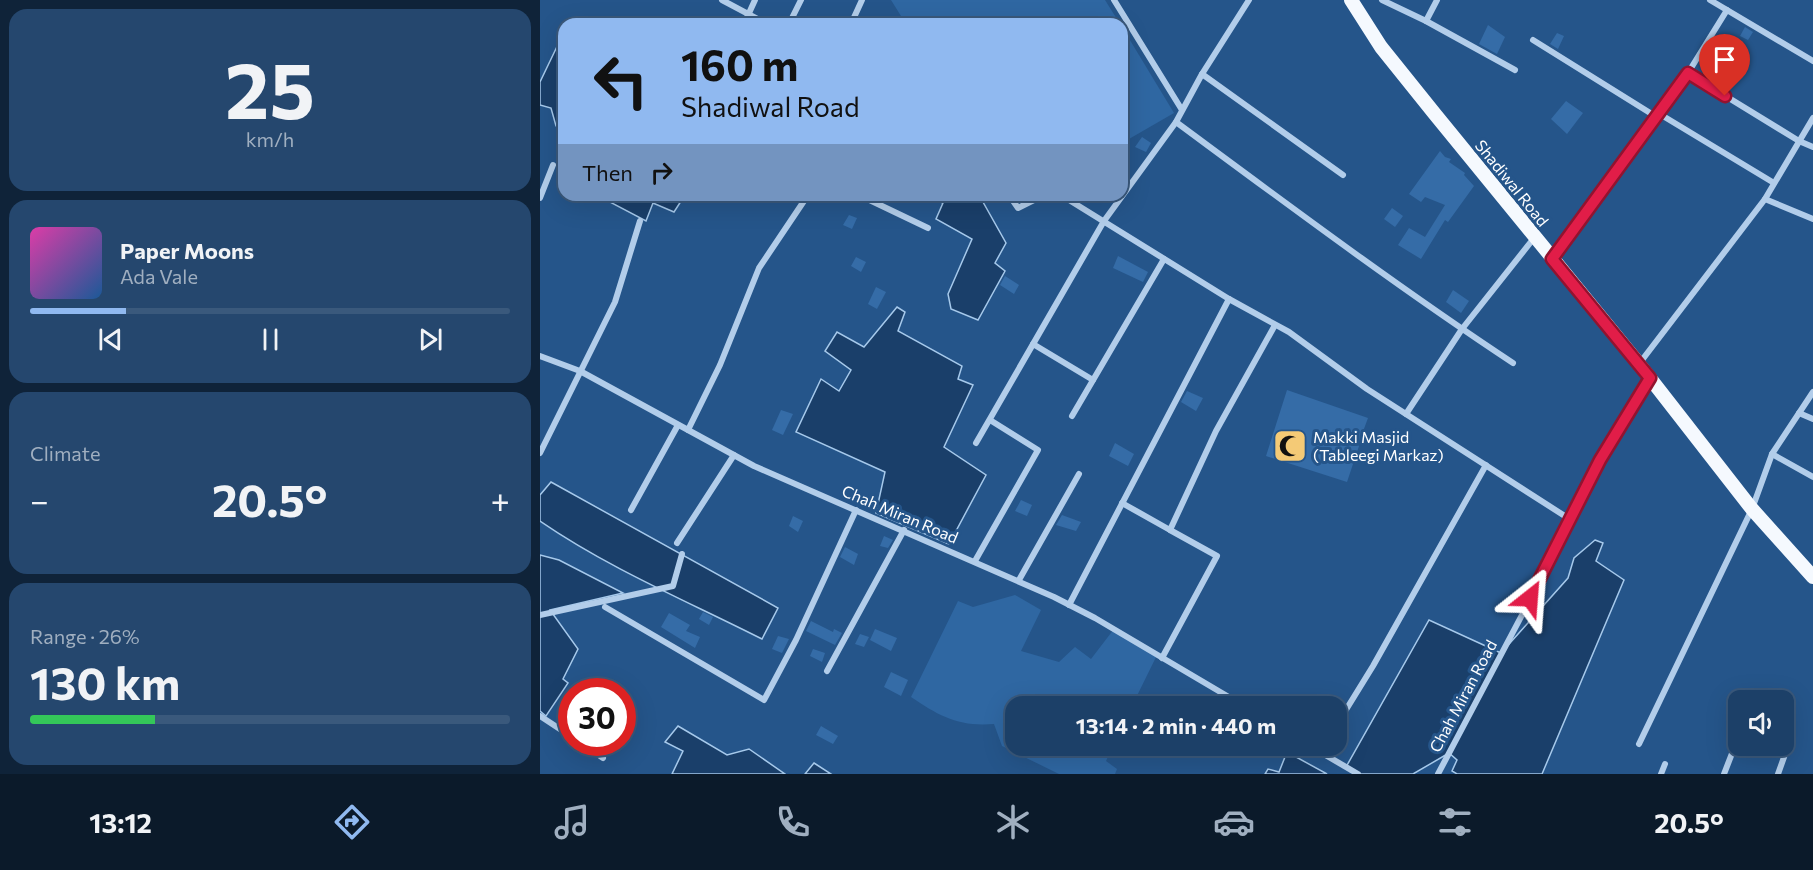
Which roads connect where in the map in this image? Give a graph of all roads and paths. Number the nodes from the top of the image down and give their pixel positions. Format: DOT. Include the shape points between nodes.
graph roads {
  1 [pos="722,0"];
  2 [pos="755,0"];
  3 [pos="801,0"];
  4 [pos="862,0"];
  5 [pos="1114,0"];
  6 [pos="1249,0"];
  7 [pos="1351,0"];
  8 [pos="1382,0"];
  9 [pos="1437,0"];
  10 [pos="1710,0"];
  11 [pos="1728,10"];
  12 [pos="748,14"];
  13 [pos="746,18"];
  14 [pos="756,18"];
  15 [pos="792,18"];
  16 [pos="853,18"];
  17 [pos="1125,18"];
  18 [pos="1426,21"];
  19 [pos="1128,23"];
  20 [pos="1533,40"];
  21 [pos="1813,61"];
  22 [pos="1515,70"];
  23 [pos="1688,73"];
  24 [pos="1202,74"];
  25 [pos="1182,110"];
  26 [pos="1656,115"];
  27 [pos="1813,118"];
  28 [pos="1176,122"];
  29 [pos="1799,141"];
  30 [pos="1813,147"];
  31 [pos="553,165"];
  32 [pos="1343,175"];
  33 [pos="1774,183"];
  34 [pos="1128,188"];
  35 [pos="540,198"];
  36 [pos="1765,199"];
  37 [pos="804,201"];
  38 [pos="872,201"];
  39 [pos="1014,201"];
  40 [pos="1032,201"];
  41 [pos="1071,201"];
  42 [pos="1119,201"];
  43 [pos="1813,219"];
  44 [pos="640,221"];
  45 [pos="1104,221"];
  46 [pos="928,228"];
  47 [pos="1535,237"];
  48 [pos="1164,259"];
  49 [pos="1552,259"];
  50 [pos="1229,299"];
  51 [pos="1275,325"];
  52 [pos="1462,329"];
  53 [pos="1033,344"];
  54 [pos="540,356"];
  55 [pos="1513,363"];
  56 [pos="1639,364"];
  57 [pos="580,371"];
  58 [pos="1650,378"];
  59 [pos="1093,380"];
  60 [pos="1813,392"];
  61 [pos="1799,413"];
  62 [pos="1406,414"];
  63 [pos="1072,416"];
  64 [pos="1813,419"];
  65 [pos="990,420"];
  66 [pos="678,425"];
  67 [pos="688,430"];
  68 [pos="976,443"];
  69 [pos="540,453"];
  70 [pos="1772,454"];
  71 [pos="734,455"];
  72 [pos="1486,465"];
  73 [pos="1079,474"];
  74 [pos="1813,477"];
  75 [pos="1122,503"];
  76 [pos="1752,509"];
  77 [pos="631,510"];
  78 [pos="856,510"];
  79 [pos="1571,520"];
  80 [pos="1170,530"];
  81 [pos="904,531"];
  82 [pos="677,543"];
  83 [pos="682,554"];
  84 [pos="975,561"];
  85 [pos="1813,577"];
  86 [pos="1018,580"];
  87 [pos="1069,605"];
  88 [pos="605,607"];
  89 [pos="540,615"];
  90 [pos="1162,658"];
  91 [pos="827,671"];
  92 [pos="1227,696"];
  93 [pos="1347,708"];
  94 [pos="540,716"];
  95 [pos="558,728"];
  96 [pos="1640,744"];
  97 [pos="600,756"];
  98 [pos="1327,756"];
  99 [pos="1731,756"];
  100 [pos="1784,756"];
  101 [pos="603,758"];
  102 [pos="1665,764"];
  103 [pos="1358,774"];
  104 [pos="1438,774"];
  105 [pos="1661,774"];
  106 [pos="1724,774"];
  107 [pos="1778,774"];
  1 -- 12 [label="street"];
  2 -- 12 [label="street"];
  3 -- 15 [label="street"];
  4 -- 16 [label="street"];
  5 -- 17 [label="street"];
  6 -- 24 [label="street"];
  7 -- 47 [label="main road, Shadiwal Road" via="1382,47"];
  8 -- 18 [label="street"];
  9 -- 18 [label="street"];
  10 -- 11 [label="street"];
  11 -- 21 [label="street"];
  11 -- 23 [label="street"];
  12 -- 13 [label="street"];
  12 -- 14 [label="street"];
  18 -- 22 [label="street"];
  19 -- 25 [label="street"];
  20 -- 26 [label="street"];
  23 -- 26 [label="street"];
  23 -- 29 [label="street"];
  24 -- 25 [label="street"];
  24 -- 32 [label="street"];
  25 -- 28 [label="street"];
  26 -- 33 [label="street"];
  26 -- 49 [label="street"];
  27 -- 29 [label="street"];
  28 -- 34 [label="street"];
  28 -- 52 [label="street"];
  29 -- 30 [label="street"];
  29 -- 33 [label="street"];
  31 -- 35 [label="street"];
  33 -- 36 [label="street"];
  36 -- 43 [label="street"];
  36 -- 56 [label="street"];
  37 -- 67 [label="street" via="759,268 720,365"];
  38 -- 46 [label="street"];
  39 -- 40 [label="street" via="1018,208"];
  41 -- 45 [label="street"];
  42 -- 45 [label="street"];
  44 -- 57 [label="street" via="615,302"];
  45 -- 48 [label="street"];
  45 -- 53 [label="street"];
  47 -- 49 [label="main road, Shadiwal Road"];
  47 -- 52 [label="street"];
  48 -- 50 [label="street"];
  48 -- 59 [label="street"];
  49 -- 56 [label="main road, Shadiwal Road"];
  50 -- 51 [label="street"];
  50 -- 75 [label="street"];
  51 -- 62 [label="street"];
  51 -- 80 [label="street" via="1216,431"];
  52 -- 55 [label="street"];
  52 -- 62 [label="street"];
  53 -- 59 [label="street"];
  53 -- 65 [label="street"];
  54 -- 57 [label="street, Chah Miran Road"];
  56 -- 58 [label="main road, Shadiwal Road"];
  57 -- 66 [label="street, Chah Miran Road"];
  57 -- 69 [label="street"];
  58 -- 76 [label="main road, Shadiwal Road"];
  58 -- 79 [label="street, Chah Miran Road" via="1600,460"];
  59 -- 63 [label="street"];
  60 -- 61 [label="street"];
  61 -- 64 [label="street"];
  61 -- 70 [label="street"];
  62 -- 72 [label="street"];
  65 -- 68 [label="street"];
  65 -- 84 [label="street" via="1038,450"];
  66 -- 67 [label="street, Chah Miran Road"];
  66 -- 77 [label="street"];
  67 -- 71 [label="street, Chah Miran Road"];
  70 -- 74 [label="street"];
  70 -- 76 [label="street"];
  71 -- 78 [label="street, Chah Miran Road"];
  71 -- 82 [label="street"];
  72 -- 79 [label="street"];
  72 -- 93 [label="street"];
  73 -- 86 [label="street"];
  75 -- 80 [label="street"];
  75 -- 87 [label="street"];
  76 -- 85 [label="main road, Shadiwal Road"];
  76 -- 96 [label="street"];
  78 -- 81 [label="street, Chah Miran Road"];
  78 -- 88 [label="street" via="764,700"];
  79 -- 104 [label="street, Chah Miran Road"];
  80 -- 90 [label="street" via="1217,556"];
  81 -- 84 [label="street, Chah Miran Road"];
  81 -- 91 [label="street"];
  83 -- 89 [label="street" via="673,586"];
  84 -- 86 [label="street, Chah Miran Road"];
  86 -- 87 [label="street, Chah Miran Road"];
  87 -- 90 [label="street, Chah Miran Road"];
  90 -- 92 [label="street, Chah Miran Road"];
  94 -- 95 [label="street"];
  97 -- 101 [label="street"];
  98 -- 103 [label="street"];
  99 -- 106 [label="street"];
  100 -- 107 [label="street"];
  102 -- 105 [label="street"];
}
